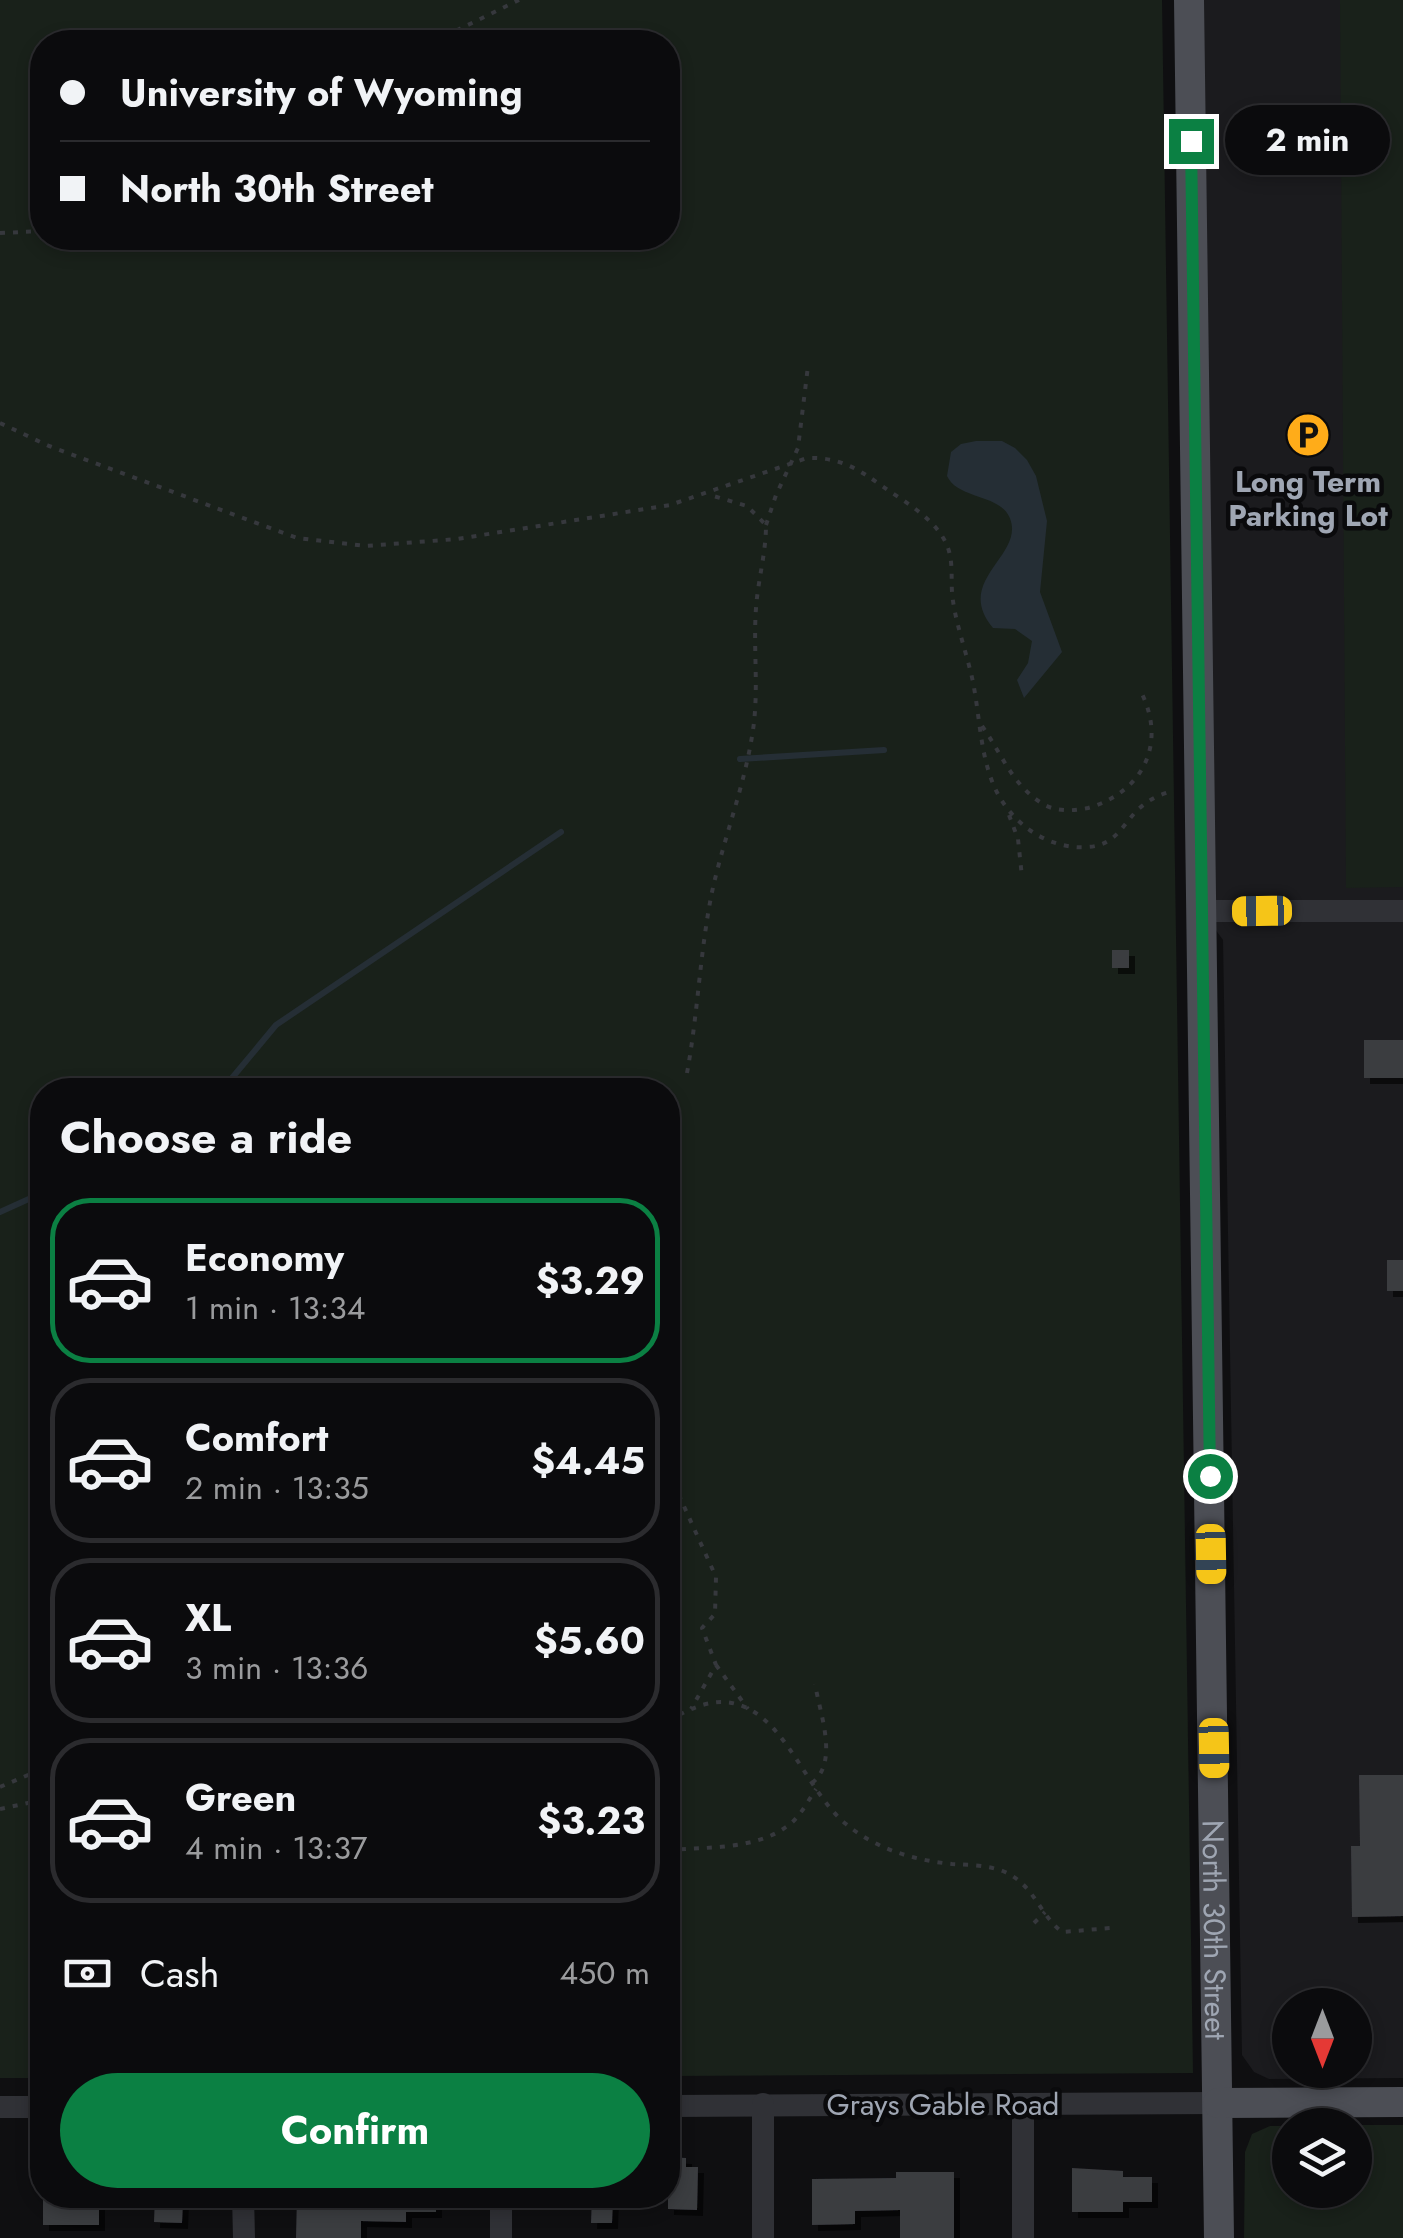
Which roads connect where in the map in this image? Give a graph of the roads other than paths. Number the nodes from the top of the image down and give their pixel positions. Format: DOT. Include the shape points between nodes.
graph roads {
  1 [pos="1189,0"];
  2 [pos="1403,911"];
  3 [pos="1202,912"];
  4 [pos="1403,2102"];
  5 [pos="1218,2103"];
  6 [pos="763,2104"];
  7 [pos="1023,2104"];
  8 [pos="680,2106"];
  9 [pos="0,2107"];
  10 [pos="30,2107"];
  11 [pos="243,2208"];
  12 [pos="500,2208"];
  13 [pos="244,2238"];
  14 [pos="501,2238"];
  15 [pos="763,2238"];
  16 [pos="1023,2238"];
  17 [pos="1219,2238"];
  1 -- 3 [label="main road, North 30th Street"];
  2 -- 3 [label="street"];
  3 -- 5 [label="main road, North 30th Street"];
  4 -- 5 [label="main road"];
  5 -- 7 [label="street, Grays Gable Road"];
  5 -- 17 [label="main road, North 30th Street"];
  6 -- 7 [label="street, Grays Gable Road"];
  6 -- 8 [label="street, Grays Gable Road"];
  6 -- 15 [label="street"];
  7 -- 16 [label="street"];
  9 -- 10 [label="street"];
  11 -- 13 [label="street"];
  12 -- 14 [label="street"];
}
